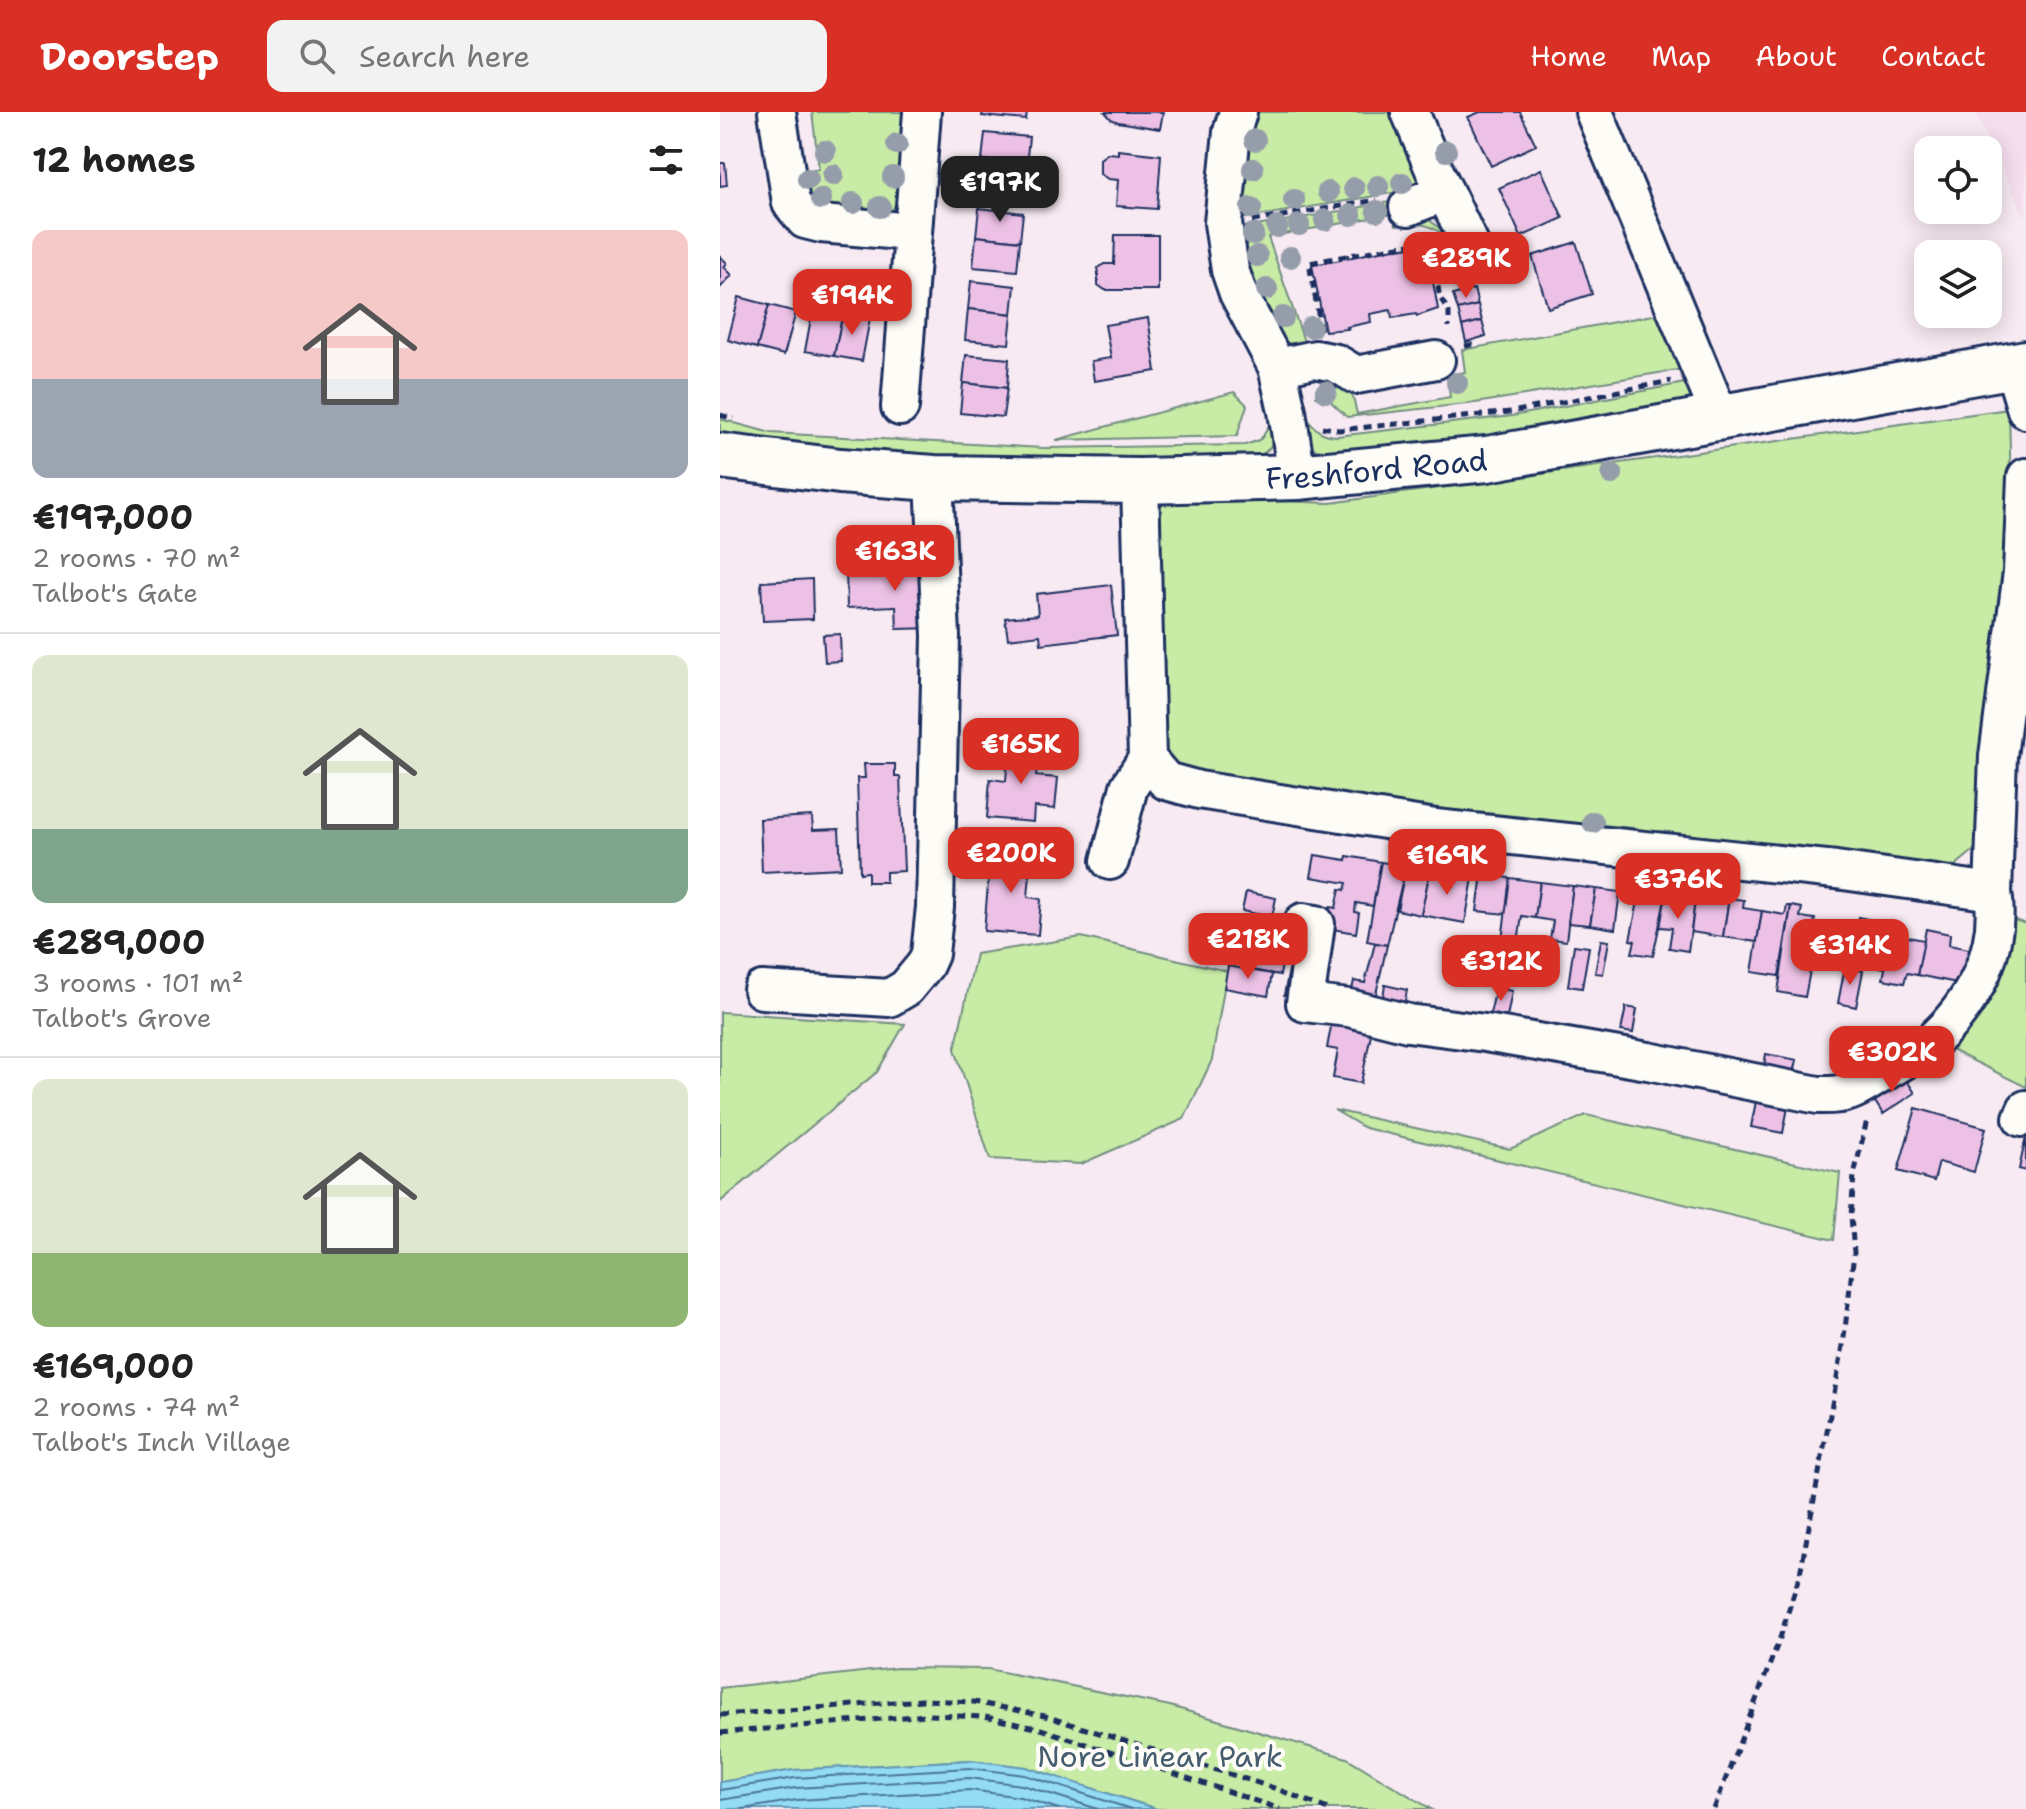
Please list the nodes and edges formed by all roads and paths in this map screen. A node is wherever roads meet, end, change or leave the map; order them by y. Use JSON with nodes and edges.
{"nodes":[{"id":1,"x":777,"y":112,"type":"edge"},
{"id":2,"x":922,"y":112,"type":"edge"},
{"id":3,"x":1238,"y":112,"type":"edge"},
{"id":4,"x":1410,"y":112,"type":"edge"},
{"id":5,"x":1594,"y":112,"type":"edge"},
{"id":6,"x":1445,"y":192,"type":"junction"},
{"id":7,"x":1397,"y":202,"type":"joint"},
{"id":8,"x":1238,"y":223,"type":"dead end"},
{"id":9,"x":912,"y":232,"type":"junction"},
{"id":10,"x":1478,"y":261,"type":"dead end"},
{"id":11,"x":1449,"y":327,"type":"dead end"},
{"id":12,"x":1323,"y":339,"type":"dead end"},
{"id":13,"x":1475,"y":344,"type":"dead end"},
{"id":14,"x":1451,"y":353,"type":"joint"},
{"id":15,"x":2020,"y":364,"type":"edge"},
{"id":16,"x":1277,"y":367,"type":"junction"},
{"id":17,"x":1680,"y":379,"type":"dead end"},
{"id":18,"x":900,"y":407,"type":"dead end"},
{"id":19,"x":2026,"y":410,"type":"edge"},
{"id":20,"x":720,"y":415,"type":"edge"},
{"id":21,"x":1720,"y":417,"type":"junction"},
{"id":22,"x":1318,"y":426,"type":"dead end"},
{"id":23,"x":733,"y":439,"type":"edge"},
{"id":24,"x":1297,"y":477,"type":"junction"},
{"id":25,"x":2026,"y":477,"type":"edge"},
{"id":26,"x":934,"y":478,"type":"junction"},
{"id":27,"x":1140,"y":481,"type":"junction"},
{"id":28,"x":1147,"y":759,"type":"junction"},
{"id":29,"x":1110,"y":861,"type":"dead end"},
{"id":30,"x":1993,"y":892,"type":"junction"},
{"id":31,"x":2026,"y":907,"type":"edge"},
{"id":32,"x":1303,"y":922,"type":"dead end"},
{"id":33,"x":762,"y":990,"type":"dead end"},
{"id":34,"x":1859,"y":1088,"type":"junction"},
{"id":35,"x":720,"y":1715,"type":"edge"},
{"id":36,"x":720,"y":1733,"type":"edge"},
{"id":37,"x":1280,"y":1809,"type":"edge"},
{"id":38,"x":1328,"y":1809,"type":"edge"},
{"id":39,"x":1714,"y":1809,"type":"edge"}],
"edges":[{"from":1,"to":9,"type":"street"},
{"from":2,"to":9,"type":"street"},
{"from":3,"to":16,"type":"street"},
{"from":4,"to":6,"type":"street"},
{"from":5,"to":21,"type":"street"},
{"from":6,"to":7,"type":"street"},
{"from":6,"to":10,"type":"street"},
{"from":7,"to":8,"type":"path"},
{"from":9,"to":18,"type":"street"},
{"from":11,"to":12,"type":"path"},
{"from":13,"to":14,"type":"path"},
{"from":14,"to":16,"type":"street"},
{"from":15,"to":19,"type":"street"},
{"from":15,"to":21,"type":"main road","name":"Freshford Road"},
{"from":16,"to":24,"type":"street"},
{"from":17,"to":22,"type":"path"},
{"from":20,"to":23,"type":"path"},
{"from":21,"to":24,"type":"main road","name":"Freshford Road"},
{"from":23,"to":26,"type":"main road","name":"Freshford Road"},
{"from":24,"to":27,"type":"main road","name":"Freshford Road"},
{"from":25,"to":30,"type":"street"},
{"from":26,"to":27,"type":"main road","name":"Freshford Road"},
{"from":26,"to":33,"type":"street"},
{"from":27,"to":28,"type":"street"},
{"from":28,"to":29,"type":"street"},
{"from":28,"to":30,"type":"street"},
{"from":30,"to":31,"type":"street"},
{"from":30,"to":34,"type":"street"},
{"from":32,"to":34,"type":"street"},
{"from":34,"to":39,"type":"path"},
{"from":35,"to":38,"type":"path"},
{"from":36,"to":37,"type":"path"}]}
